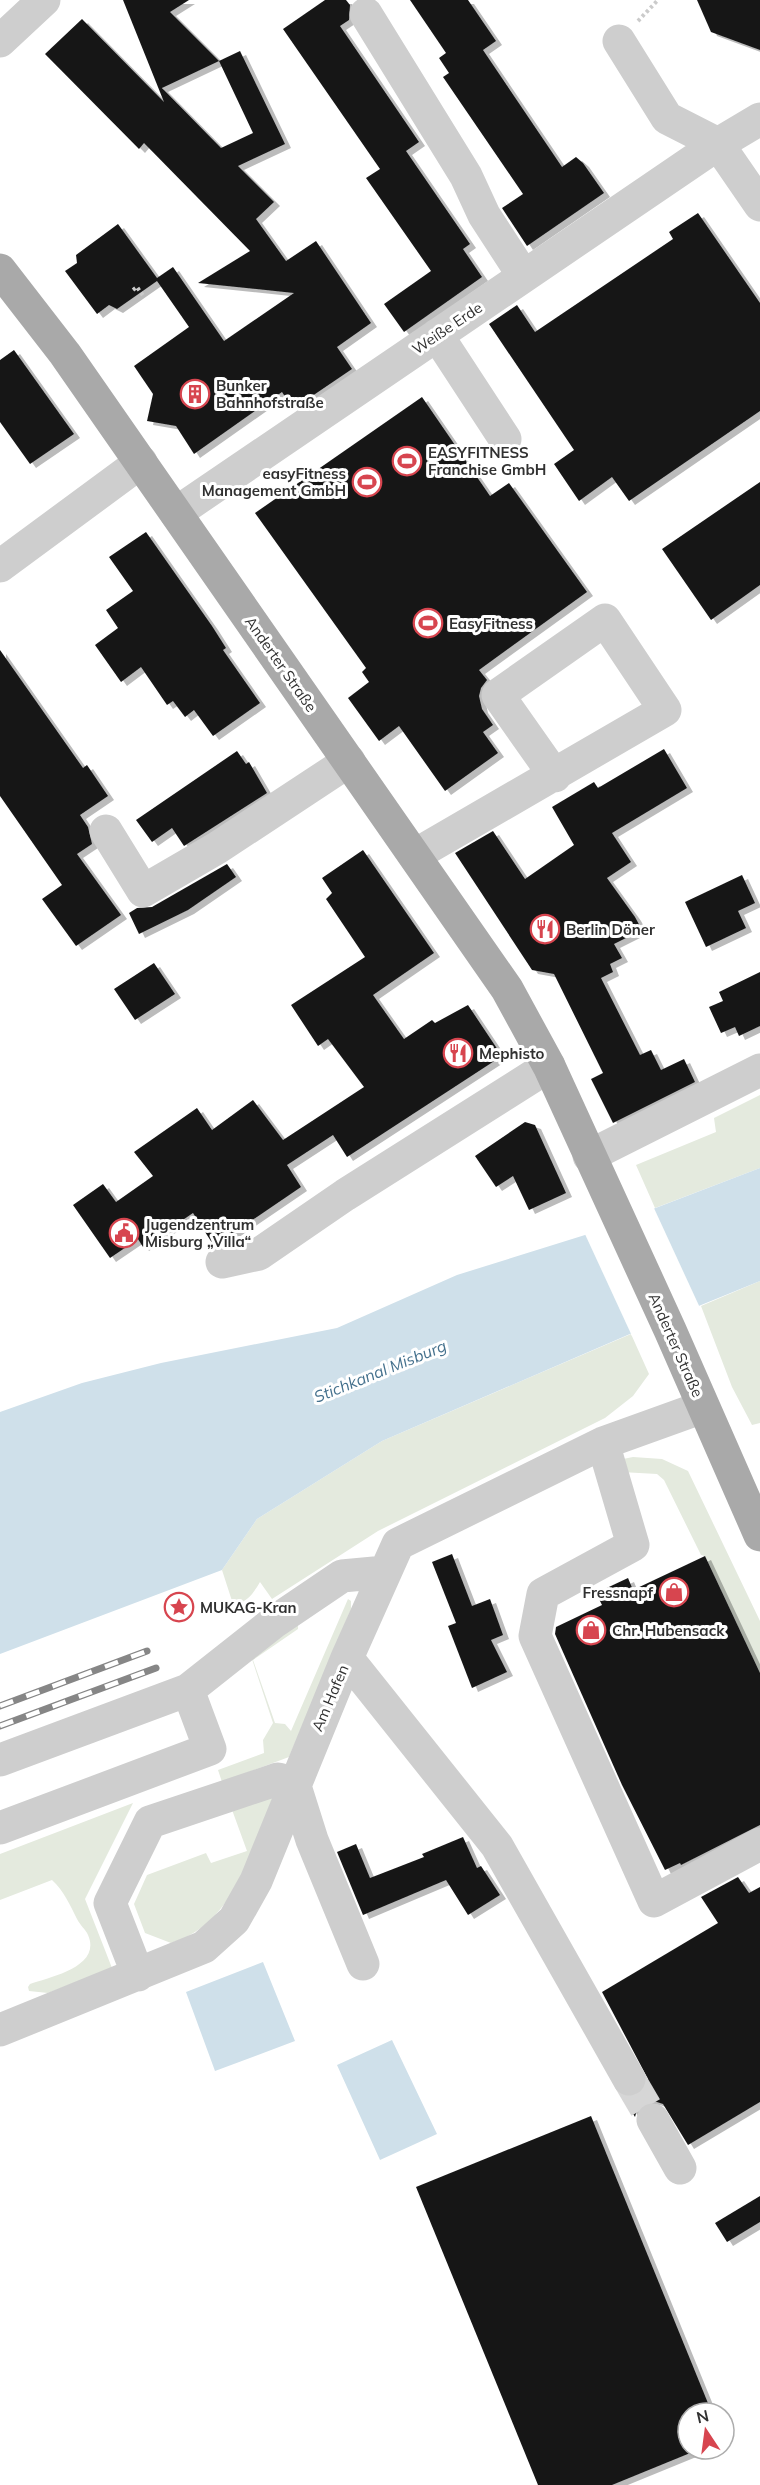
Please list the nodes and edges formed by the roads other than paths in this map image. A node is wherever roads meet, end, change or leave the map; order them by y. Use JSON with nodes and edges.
{"nodes":[{"id":1,"x":44,"y":0,"type":"edge"},
{"id":2,"x":366,"y":14,"type":"dead end"},
{"id":3,"x":0,"y":41,"type":"edge"},
{"id":4,"x":619,"y":41,"type":"dead end"},
{"id":5,"x":760,"y":119,"type":"edge"},
{"id":6,"x":718,"y":144,"type":"junction"},
{"id":7,"x":760,"y":205,"type":"edge"},
{"id":8,"x":0,"y":270,"type":"edge"},
{"id":9,"x":524,"y":276,"type":"junction"},
{"id":10,"x":437,"y":335,"type":"junction"},
{"id":11,"x":505,"y":439,"type":"dead end"},
{"id":12,"x":141,"y":462,"type":"junction"},
{"id":13,"x":176,"y":513,"type":"junction"},
{"id":14,"x":0,"y":566,"type":"edge"},
{"id":15,"x":349,"y":761,"type":"junction"},
{"id":16,"x":555,"y":776,"type":"junction"},
{"id":17,"x":106,"y":831,"type":"dead end"},
{"id":18,"x":415,"y":855,"type":"junction"},
{"id":19,"x":549,"y":1066,"type":"junction"},
{"id":20,"x":760,"y":1070,"type":"edge"},
{"id":21,"x":590,"y":1156,"type":"junction"},
{"id":22,"x":222,"y":1262,"type":"dead end"},
{"id":23,"x":703,"y":1407,"type":"junction"},
{"id":24,"x":603,"y":1443,"type":"junction"},
{"id":25,"x":760,"y":1535,"type":"edge"},
{"id":26,"x":385,"y":1572,"type":"junction"},
{"id":27,"x":347,"y":1658,"type":"junction"},
{"id":28,"x":188,"y":1690,"type":"junction"},
{"id":29,"x":0,"y":1760,"type":"edge"},
{"id":30,"x":294,"y":1784,"type":"junction"},
{"id":31,"x":0,"y":1828,"type":"edge"},
{"id":32,"x":760,"y":1844,"type":"edge"},
{"id":33,"x":363,"y":1964,"type":"dead end"},
{"id":34,"x":138,"y":1976,"type":"junction"},
{"id":35,"x":0,"y":2030,"type":"edge"},
{"id":36,"x":629,"y":2079,"type":"tunnel mouth"},
{"id":37,"x":653,"y":2120,"type":"tunnel mouth"},
{"id":38,"x":680,"y":2168,"type":"dead end"}],
"edges":[{"from":1,"to":3,"type":"street"},
{"from":2,"to":9,"type":"street"},
{"from":4,"to":6,"type":"street"},
{"from":5,"to":6,"type":"street","name":"Weiße Erde"},
{"from":6,"to":7,"type":"street"},
{"from":6,"to":9,"type":"street","name":"Weiße Erde"},
{"from":8,"to":12,"type":"main road","name":"Anderter Straße"},
{"from":9,"to":10,"type":"street","name":"Weiße Erde"},
{"from":10,"to":11,"type":"street"},
{"from":10,"to":13,"type":"street","name":"Weiße Erde"},
{"from":12,"to":13,"type":"main road","name":"Anderter Straße"},
{"from":12,"to":14,"type":"street"},
{"from":13,"to":15,"type":"main road","name":"Anderter Straße"},
{"from":15,"to":17,"type":"street"},
{"from":15,"to":18,"type":"main road","name":"Anderter Straße"},
{"from":16,"to":16,"type":"street"},
{"from":16,"to":18,"type":"street"},
{"from":18,"to":19,"type":"main road","name":"Anderter Straße"},
{"from":19,"to":21,"type":"main road","name":"Anderter Straße"},
{"from":19,"to":22,"type":"street"},
{"from":20,"to":21,"type":"street"},
{"from":21,"to":23,"type":"main road","name":"Anderter Straße"},
{"from":23,"to":24,"type":"street","name":"Am Hafen"},
{"from":23,"to":25,"type":"main road","name":"Anderter Straße"},
{"from":24,"to":26,"type":"street","name":"Am Hafen"},
{"from":24,"to":32,"type":"street"},
{"from":26,"to":27,"type":"street","name":"Am Hafen"},
{"from":26,"to":28,"type":"street"},
{"from":27,"to":30,"type":"street","name":"Am Hafen"},
{"from":27,"to":36,"type":"street"},
{"from":28,"to":29,"type":"street"},
{"from":28,"to":31,"type":"street"},
{"from":30,"to":33,"type":"street"},
{"from":30,"to":34,"type":"street","name":"Am Hafen"},
{"from":30,"to":34,"type":"street"},
{"from":34,"to":35,"type":"street","name":"Am Hafen"},
{"from":37,"to":38,"type":"street"}]}
